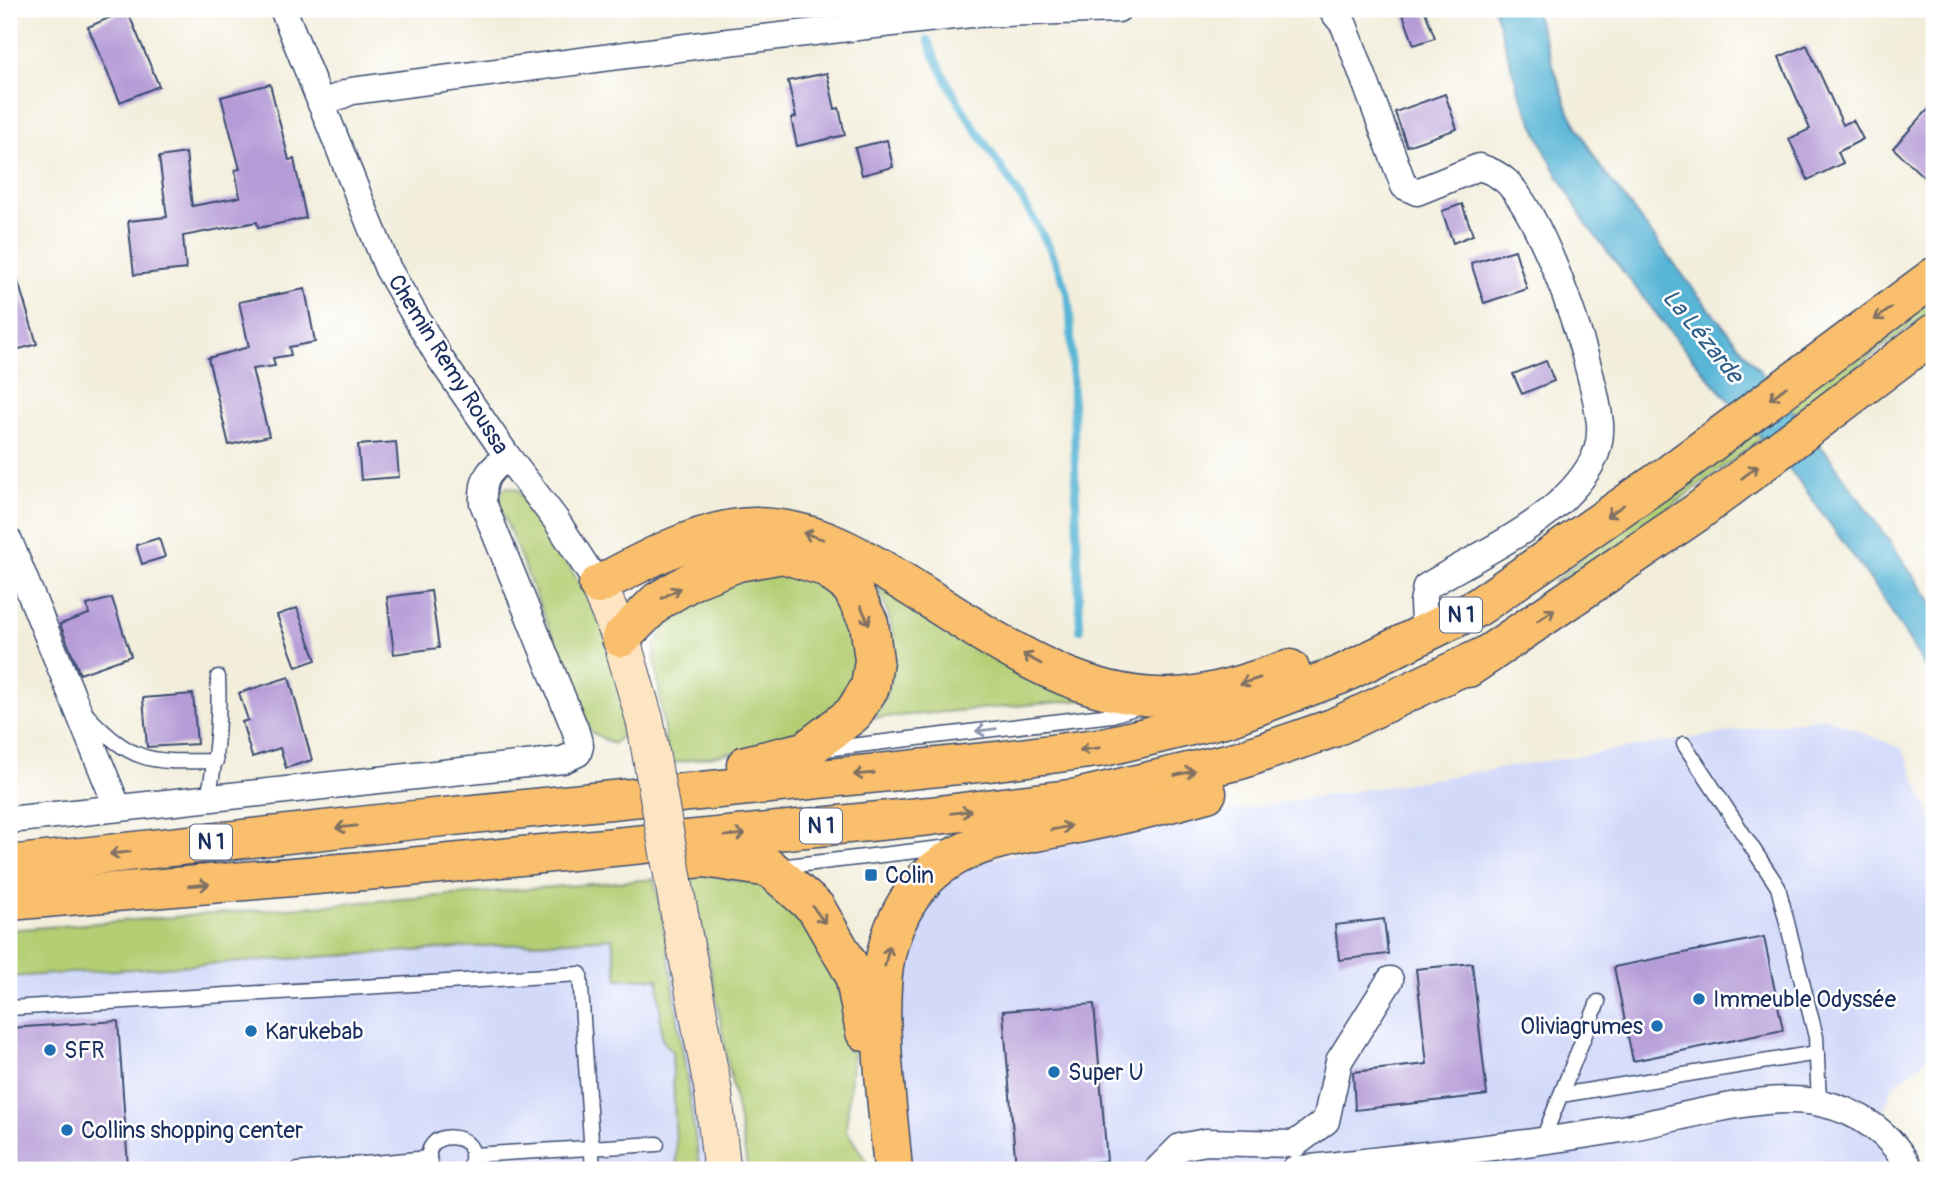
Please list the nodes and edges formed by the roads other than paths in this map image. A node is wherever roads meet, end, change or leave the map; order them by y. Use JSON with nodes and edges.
{"nodes":[{"id":1,"x":283,"y":9,"type":"edge"},
{"id":2,"x":1118,"y":9,"type":"edge"},
{"id":3,"x":1331,"y":9,"type":"edge"},
{"id":4,"x":321,"y":104,"type":"junction"},
{"id":5,"x":1934,"y":276,"type":"edge"},
{"id":6,"x":1934,"y":333,"type":"edge"},
{"id":7,"x":507,"y":456,"type":"junction"},
{"id":8,"x":9,"y":541,"type":"edge"},
{"id":9,"x":598,"y":585,"type":"junction"},
{"id":10,"x":1478,"y":607,"type":"junction"},
{"id":11,"x":1424,"y":625,"type":"junction"},
{"id":12,"x":621,"y":638,"type":"junction"},
{"id":13,"x":1489,"y":654,"type":"junction"},
{"id":14,"x":218,"y":677,"type":"dead end"},
{"id":15,"x":1173,"y":697,"type":"junction"},
{"id":16,"x":72,"y":700,"type":"junction"},
{"id":17,"x":1684,"y":744,"type":"dead end"},
{"id":18,"x":806,"y":751,"type":"junction"},
{"id":19,"x":216,"y":761,"type":"junction"},
{"id":20,"x":208,"y":797,"type":"junction"},
{"id":21,"x":117,"y":806,"type":"junction"},
{"id":22,"x":9,"y":820,"type":"edge"},
{"id":23,"x":414,"y":820,"type":"junction"},
{"id":24,"x":995,"y":842,"type":"junction"},
{"id":25,"x":9,"y":865,"type":"edge"},
{"id":26,"x":398,"y":868,"type":"junction"},
{"id":27,"x":770,"y":868,"type":"junction"},
{"id":28,"x":9,"y":901,"type":"edge"},
{"id":29,"x":1390,"y":980,"type":"dead end"},
{"id":30,"x":1598,"y":1002,"type":"dead end"},
{"id":31,"x":9,"y":1008,"type":"edge"},
{"id":32,"x":1817,"y":1053,"type":"junction"},
{"id":33,"x":1561,"y":1095,"type":"junction"},
{"id":34,"x":1819,"y":1102,"type":"junction"},
{"id":35,"x":1542,"y":1141,"type":"junction"},
{"id":36,"x":657,"y":1144,"type":"dead end"},
{"id":37,"x":591,"y":1148,"type":"junction"},
{"id":38,"x":472,"y":1155,"type":"junction"},
{"id":39,"x":431,"y":1164,"type":"edge"},
{"id":40,"x":298,"y":1170,"type":"edge"},
{"id":41,"x":468,"y":1170,"type":"edge"},
{"id":42,"x":593,"y":1170,"type":"edge"},
{"id":43,"x":722,"y":1170,"type":"edge"},
{"id":44,"x":875,"y":1170,"type":"edge"},
{"id":45,"x":893,"y":1170,"type":"edge"},
{"id":46,"x":1157,"y":1170,"type":"edge"},
{"id":47,"x":1294,"y":1170,"type":"edge"},
{"id":48,"x":1910,"y":1170,"type":"edge"}],
"edges":[{"from":1,"to":4,"type":"street","name":"Chemin Remy Roussa"},
{"from":2,"to":4,"type":"street"},
{"from":3,"to":11,"type":"street"},
{"from":4,"to":7,"type":"street","name":"Chemin Remy Roussa"},
{"from":5,"to":10,"type":"highway","number":"N 1","one_way":true},
{"from":13,"to":6,"type":"highway","number":"N 1","one_way":true},
{"from":7,"to":9,"type":"street","name":"Chemin Remy Roussa"},
{"from":7,"to":20,"type":"street"},
{"from":8,"to":16,"type":"street"},
{"from":9,"to":12,"type":"main road"},
{"from":15,"to":9,"type":"highway","one_way":true},
{"from":10,"to":11,"type":"highway"},
{"from":10,"to":23,"type":"highway","number":"N 1","one_way":true},
{"from":11,"to":15,"type":"highway","one_way":true},
{"from":12,"to":18,"type":"highway","one_way":true},
{"from":12,"to":43,"type":"main road","bridge":true},
{"from":24,"to":13,"type":"highway","one_way":true},
{"from":26,"to":13,"type":"highway","number":"N 1","one_way":true},
{"from":14,"to":19,"type":"lane"},
{"from":15,"to":18,"type":"lane","one_way":true},
{"from":16,"to":19,"type":"lane"},
{"from":16,"to":21,"type":"street"},
{"from":17,"to":32,"type":"lane"},
{"from":18,"to":23,"type":"highway"},
{"from":19,"to":20,"type":"lane"},
{"from":20,"to":21,"type":"street"},
{"from":21,"to":22,"type":"street"},
{"from":23,"to":25,"type":"highway","number":"N 1","one_way":true},
{"from":24,"to":27,"type":"lane"},
{"from":45,"to":24,"type":"highway","one_way":true},
{"from":26,"to":27,"type":"highway"},
{"from":28,"to":26,"type":"highway","number":"N 1","one_way":true},
{"from":27,"to":44,"type":"highway","one_way":true},
{"from":29,"to":46,"type":"street"},
{"from":30,"to":33,"type":"lane"},
{"from":31,"to":37,"type":"lane"},
{"from":32,"to":33,"type":"lane"},
{"from":32,"to":34,"type":"lane"},
{"from":33,"to":35,"type":"lane"},
{"from":34,"to":35,"type":"street"},
{"from":34,"to":48,"type":"street"},
{"from":35,"to":47,"type":"street"},
{"from":36,"to":37,"type":"lane"},
{"from":37,"to":38,"type":"lane"},
{"from":37,"to":42,"type":"lane"},
{"from":38,"to":39,"type":"lane"},
{"from":38,"to":41,"type":"lane"},
{"from":39,"to":40,"type":"lane"}]}
